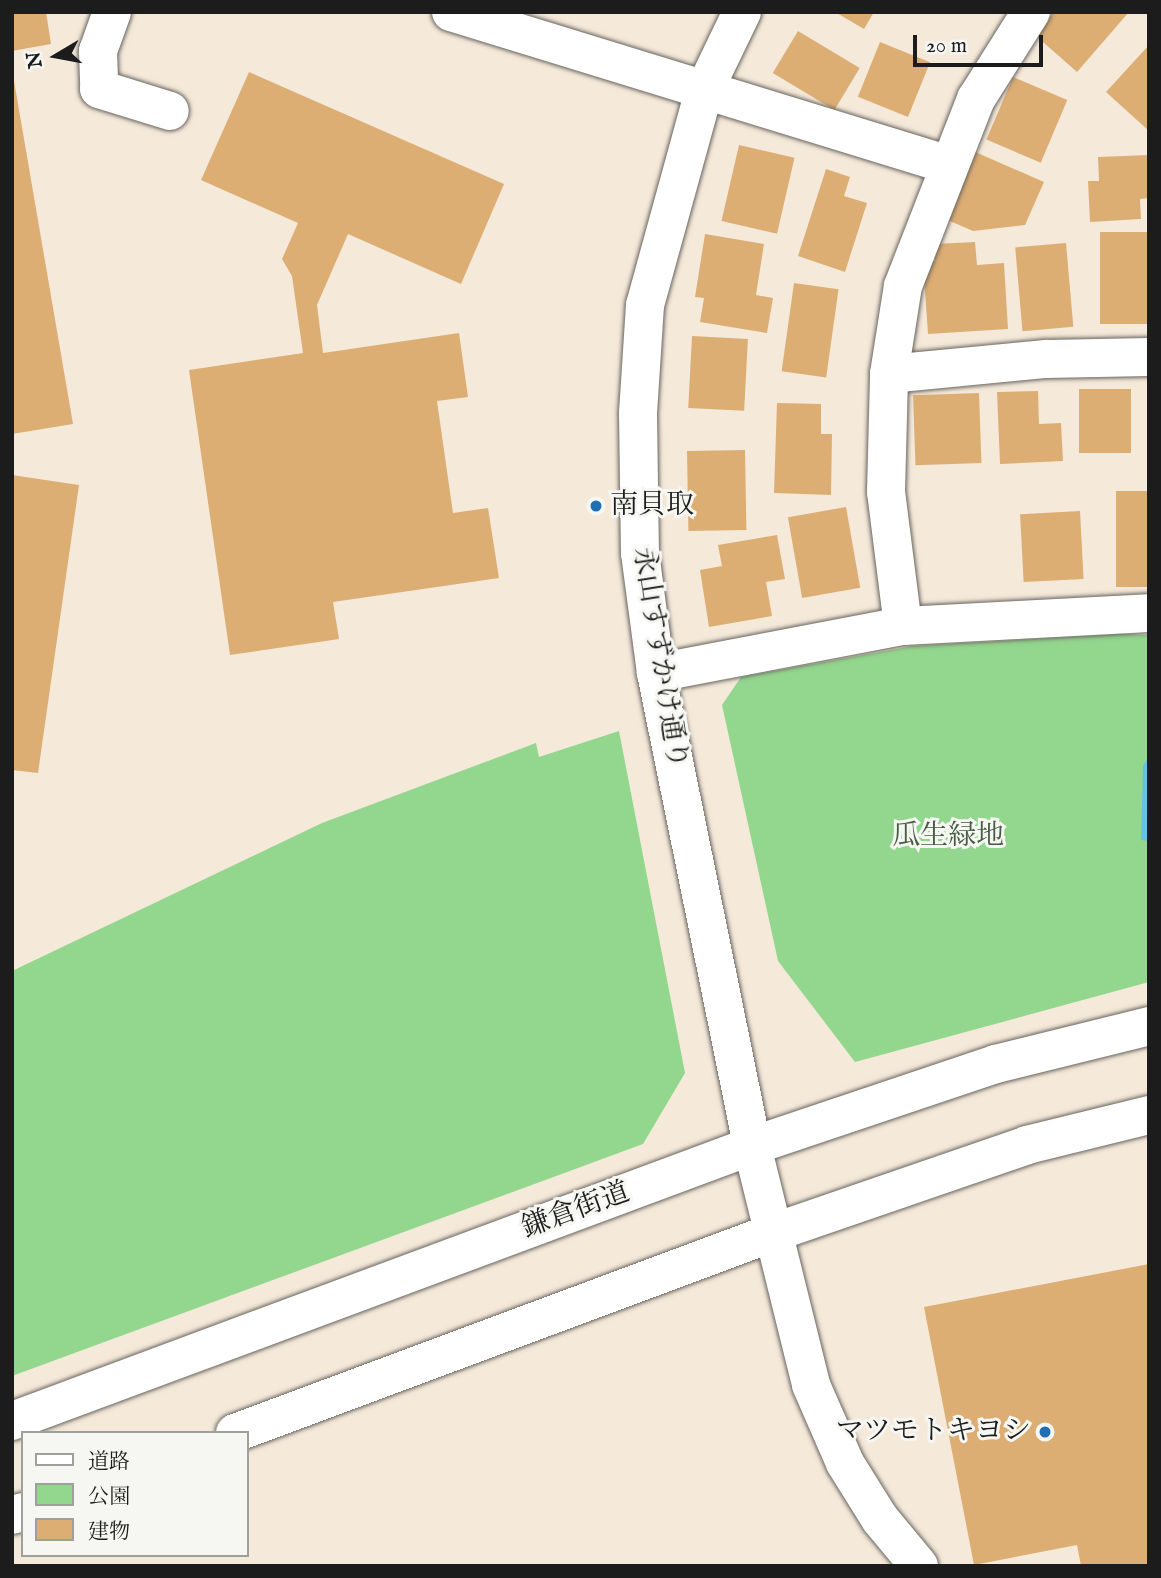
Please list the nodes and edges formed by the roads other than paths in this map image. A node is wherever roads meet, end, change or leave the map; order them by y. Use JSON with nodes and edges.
{"nodes":[{"id":1,"x":112,"y":12,"type":"edge"},
{"id":2,"x":450,"y":12,"type":"edge"},
{"id":3,"x":742,"y":12,"type":"edge"},
{"id":4,"x":1031,"y":12,"type":"edge"},
{"id":5,"x":704,"y":91,"type":"junction"},
{"id":6,"x":170,"y":111,"type":"dead end"},
{"id":7,"x":946,"y":164,"type":"junction"},
{"id":8,"x":1149,"y":357,"type":"edge"},
{"id":9,"x":890,"y":374,"type":"junction"},
{"id":10,"x":1149,"y":613,"type":"edge"},
{"id":11,"x":903,"y":626,"type":"junction"},
{"id":12,"x":656,"y":673,"type":"junction"},
{"id":13,"x":1149,"y":1026,"type":"edge"},
{"id":14,"x":1149,"y":1115,"type":"edge"},
{"id":15,"x":752,"y":1146,"type":"junction"},
{"id":16,"x":772,"y":1233,"type":"junction"},
{"id":17,"x":12,"y":1421,"type":"edge"},
{"id":18,"x":240,"y":1431,"type":"edge"},
{"id":19,"x":919,"y":1566,"type":"edge"}],
"edges":[{"from":1,"to":6,"type":"street"},
{"from":2,"to":5,"type":"street"},
{"from":3,"to":5,"type":"street","name":"永山すずかけ通り"},
{"from":4,"to":7,"type":"street"},
{"from":5,"to":7,"type":"street"},
{"from":5,"to":12,"type":"street","name":"永山すずかけ通り"},
{"from":7,"to":9,"type":"street"},
{"from":8,"to":9,"type":"street"},
{"from":9,"to":11,"type":"street"},
{"from":10,"to":11,"type":"street"},
{"from":11,"to":12,"type":"street"},
{"from":12,"to":15,"type":"street","name":"永山すずかけ通り"},
{"from":13,"to":15,"type":"street","name":"鎌倉街道"},
{"from":14,"to":16,"type":"street"},
{"from":15,"to":16,"type":"street","name":"永山すずかけ通り"},
{"from":15,"to":17,"type":"street","name":"鎌倉街道"},
{"from":16,"to":18,"type":"street"},
{"from":16,"to":19,"type":"street","name":"永山すずかけ通り"}]}
